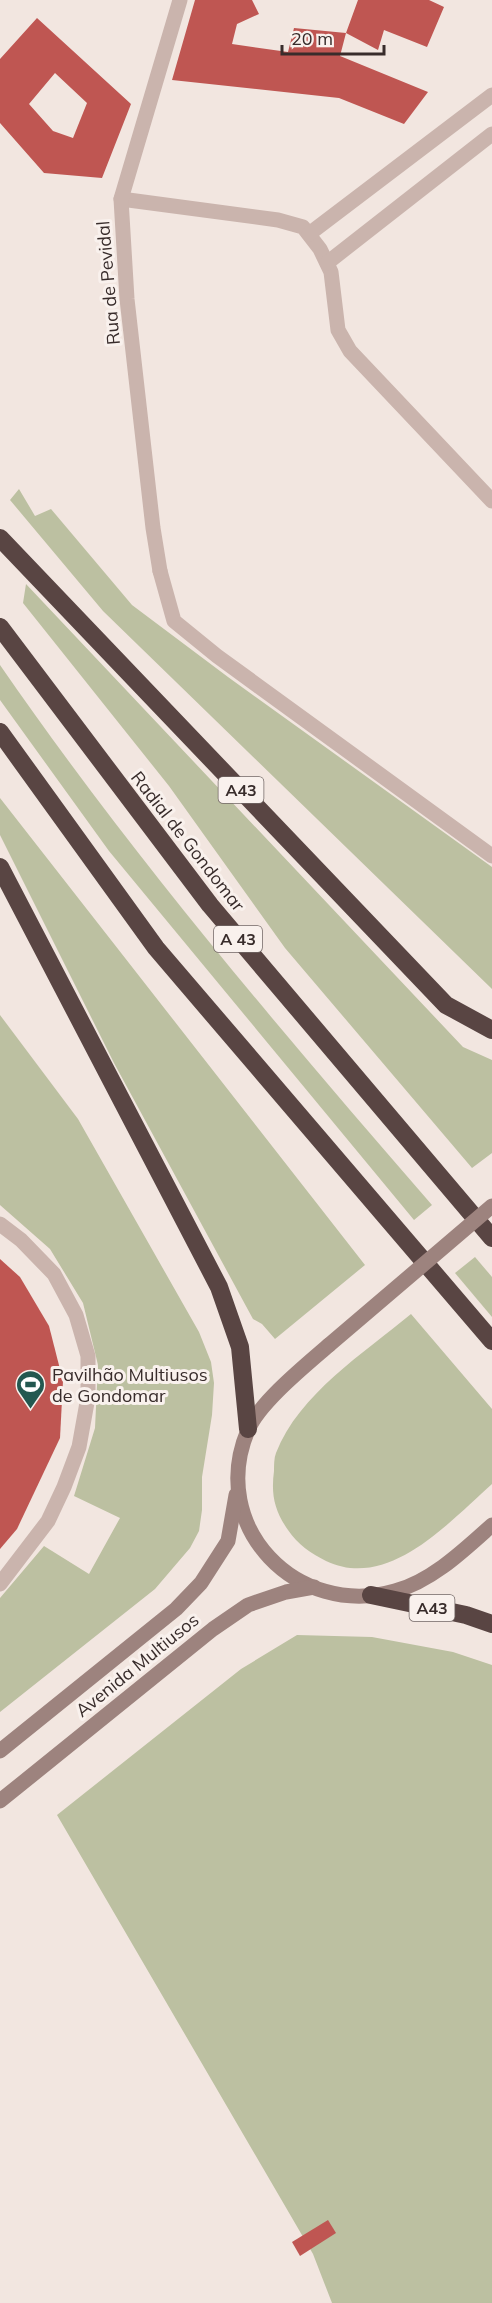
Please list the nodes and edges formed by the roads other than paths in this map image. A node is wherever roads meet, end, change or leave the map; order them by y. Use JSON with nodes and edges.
{"nodes":[{"id":1,"x":180,"y":0,"type":"edge"},
{"id":2,"x":492,"y":95,"type":"edge"},
{"id":3,"x":492,"y":134,"type":"edge"},
{"id":4,"x":121,"y":199,"type":"junction"},
{"id":5,"x":309,"y":234,"type":"junction"},
{"id":6,"x":327,"y":263,"type":"junction"},
{"id":7,"x":492,"y":501,"type":"edge"},
{"id":8,"x":0,"y":538,"type":"edge"},
{"id":9,"x":0,"y":627,"type":"edge"},
{"id":10,"x":0,"y":732,"type":"edge"},
{"id":11,"x":492,"y":856,"type":"edge"},
{"id":12,"x":0,"y":867,"type":"edge"},
{"id":13,"x":492,"y":1030,"type":"edge"},
{"id":14,"x":492,"y":1206,"type":"edge"},
{"id":15,"x":0,"y":1224,"type":"edge"},
{"id":16,"x":492,"y":1238,"type":"edge"},
{"id":17,"x":492,"y":1341,"type":"edge"},
{"id":18,"x":248,"y":1429,"type":"junction"},
{"id":19,"x":237,"y":1492,"type":"junction"},
{"id":20,"x":492,"y":1525,"type":"edge"},
{"id":21,"x":0,"y":1584,"type":"edge"},
{"id":22,"x":314,"y":1587,"type":"junction"},
{"id":23,"x":371,"y":1595,"type":"junction"},
{"id":24,"x":492,"y":1624,"type":"edge"},
{"id":25,"x":0,"y":1751,"type":"edge"},
{"id":26,"x":0,"y":1801,"type":"edge"}],
"edges":[{"from":1,"to":4,"type":"street","name":"Rua de Pevidal"},
{"from":2,"to":5,"type":"street"},
{"from":3,"to":6,"type":"street"},
{"from":4,"to":5,"type":"street"},
{"from":4,"to":11,"type":"street","name":"Rua de Pevidal"},
{"from":5,"to":6,"type":"street"},
{"from":6,"to":7,"type":"street"},
{"from":8,"to":13,"type":"highway","number":"A43"},
{"from":9,"to":16,"type":"highway","name":"Radial de Gondomar","number":"A 43"},
{"from":10,"to":17,"type":"highway"},
{"from":12,"to":18,"type":"highway"},
{"from":14,"to":18,"type":"main road","bridge":true},
{"from":15,"to":21,"type":"street"},
{"from":18,"to":19,"type":"main road","name":"Avenida Multiusos"},
{"from":19,"to":22,"type":"main road"},
{"from":19,"to":25,"type":"main road","name":"Avenida Multiusos"},
{"from":20,"to":23,"type":"main road"},
{"from":22,"to":23,"type":"main road"},
{"from":22,"to":26,"type":"main road","name":"Avenida Multiusos"},
{"from":23,"to":24,"type":"highway","number":"A43"}]}
